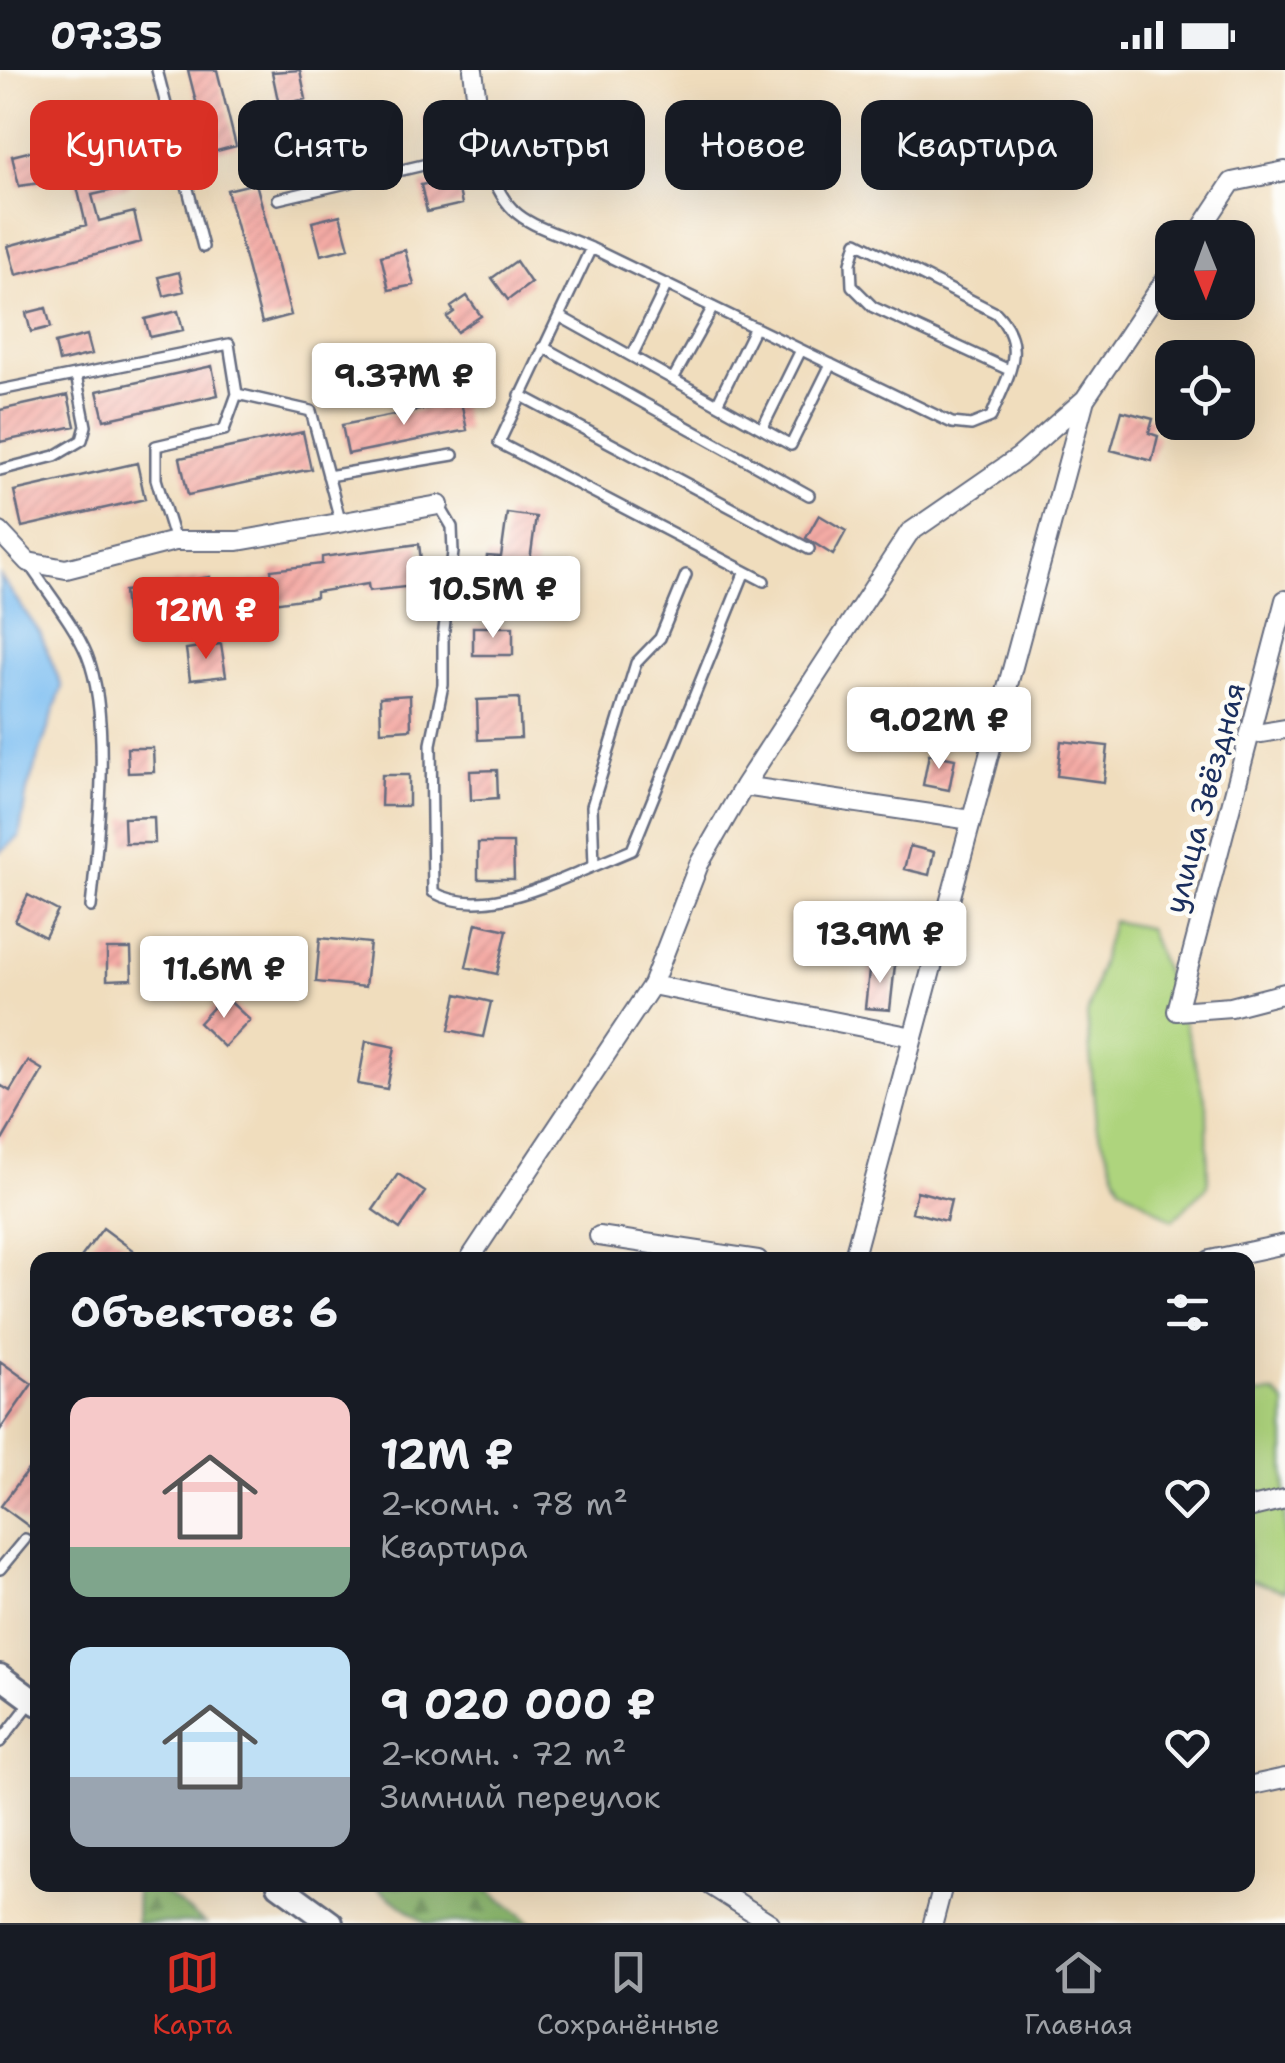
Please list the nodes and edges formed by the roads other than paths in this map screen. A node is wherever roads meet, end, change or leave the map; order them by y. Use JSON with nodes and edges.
{"nodes":[{"id":1,"x":157,"y":70,"type":"edge"},
{"id":2,"x":473,"y":70,"type":"edge"},
{"id":3,"x":477,"y":100,"type":"edge"},
{"id":4,"x":423,"y":165,"type":"edge"},
{"id":5,"x":1285,"y":170,"type":"edge"},
{"id":6,"x":495,"y":190,"type":"edge"},
{"id":7,"x":278,"y":199,"type":"dead end"},
{"id":8,"x":1206,"y":220,"type":"edge"},
{"id":9,"x":202,"y":247,"type":"dead end"},
{"id":10,"x":592,"y":248,"type":"junction"},
{"id":11,"x":666,"y":284,"type":"junction"},
{"id":12,"x":1155,"y":295,"type":"edge"},
{"id":13,"x":713,"y":306,"type":"junction"},
{"id":14,"x":558,"y":316,"type":"junction"},
{"id":15,"x":755,"y":328,"type":"junction"},
{"id":16,"x":544,"y":347,"type":"junction"},
{"id":17,"x":801,"y":350,"type":"junction"},
{"id":18,"x":632,"y":356,"type":"junction"},
{"id":19,"x":830,"y":364,"type":"junction"},
{"id":20,"x":1009,"y":370,"type":"junction"},
{"id":21,"x":76,"y":375,"type":"junction"},
{"id":22,"x":673,"y":380,"type":"junction"},
{"id":23,"x":0,"y":390,"type":"edge"},
{"id":24,"x":236,"y":394,"type":"junction"},
{"id":25,"x":520,"y":395,"type":"junction"},
{"id":26,"x":1084,"y":400,"type":"junction"},
{"id":27,"x":716,"y":404,"type":"junction"},
{"id":28,"x":762,"y":428,"type":"junction"},
{"id":29,"x":453,"y":455,"type":"dead end"},
{"id":30,"x":0,"y":470,"type":"edge"},
{"id":31,"x":328,"y":476,"type":"junction"},
{"id":32,"x":809,"y":495,"type":"dead end"},
{"id":33,"x":440,"y":504,"type":"joint"},
{"id":34,"x":340,"y":520,"type":"junction"},
{"id":35,"x":0,"y":532,"type":"edge"},
{"id":36,"x":175,"y":541,"type":"junction"},
{"id":37,"x":809,"y":549,"type":"dead end"},
{"id":38,"x":28,"y":562,"type":"junction"},
{"id":39,"x":745,"y":572,"type":"junction"},
{"id":40,"x":686,"y":575,"type":"dead end"},
{"id":41,"x":764,"y":581,"type":"dead end"},
{"id":42,"x":1285,"y":600,"type":"edge"},
{"id":43,"x":1285,"y":728,"type":"edge"},
{"id":44,"x":1250,"y":735,"type":"junction"},
{"id":45,"x":744,"y":786,"type":"junction"},
{"id":46,"x":971,"y":820,"type":"junction"},
{"id":47,"x":594,"y":866,"type":"junction"},
{"id":48,"x":90,"y":908,"type":"dead end"},
{"id":49,"x":652,"y":984,"type":"junction"},
{"id":50,"x":1285,"y":993,"type":"edge"},
{"id":51,"x":913,"y":1037,"type":"junction"},
{"id":52,"x":599,"y":1236,"type":"dead end"},
{"id":53,"x":1285,"y":1244,"type":"edge"},
{"id":54,"x":474,"y":1252,"type":"edge"},
{"id":55,"x":705,"y":1252,"type":"edge"},
{"id":56,"x":855,"y":1252,"type":"edge"},
{"id":57,"x":1248,"y":1252,"type":"edge"},
{"id":58,"x":1285,"y":1500,"type":"edge"},
{"id":59,"x":1255,"y":1506,"type":"edge"},
{"id":60,"x":26,"y":1539,"type":"dead end"},
{"id":61,"x":0,"y":1569,"type":"edge"},
{"id":62,"x":0,"y":1676,"type":"edge"},
{"id":63,"x":30,"y":1698,"type":"edge"},
{"id":64,"x":30,"y":1708,"type":"edge"},
{"id":65,"x":0,"y":1741,"type":"edge"},
{"id":66,"x":1285,"y":1778,"type":"edge"},
{"id":67,"x":1255,"y":1784,"type":"edge"},
{"id":68,"x":288,"y":1892,"type":"edge"},
{"id":69,"x":721,"y":1892,"type":"edge"},
{"id":70,"x":941,"y":1892,"type":"edge"},
{"id":71,"x":331,"y":1923,"type":"edge"},
{"id":72,"x":770,"y":1923,"type":"edge"},
{"id":73,"x":932,"y":1923,"type":"edge"}],
"edges":[{"from":1,"to":9,"type":"lane"},
{"from":2,"to":3,"type":"street"},
{"from":4,"to":7,"type":"lane"},
{"from":5,"to":8,"type":"street"},
{"from":6,"to":10,"type":"lane"},
{"from":10,"to":11,"type":"lane"},
{"from":10,"to":14,"type":"lane"},
{"from":11,"to":13,"type":"lane"},
{"from":11,"to":18,"type":"lane"},
{"from":12,"to":26,"type":"street"},
{"from":13,"to":15,"type":"lane"},
{"from":13,"to":22,"type":"lane"},
{"from":14,"to":16,"type":"lane"},
{"from":14,"to":18,"type":"lane"},
{"from":15,"to":17,"type":"lane"},
{"from":15,"to":27,"type":"lane"},
{"from":16,"to":25,"type":"lane"},
{"from":16,"to":32,"type":"lane"},
{"from":17,"to":19,"type":"lane"},
{"from":17,"to":28,"type":"lane"},
{"from":18,"to":22,"type":"lane"},
{"from":19,"to":20,"type":"lane"},
{"from":19,"to":28,"type":"lane"},
{"from":20,"to":20,"type":"lane"},
{"from":21,"to":23,"type":"lane"},
{"from":21,"to":24,"type":"lane"},
{"from":21,"to":30,"type":"lane"},
{"from":22,"to":27,"type":"lane"},
{"from":24,"to":31,"type":"lane"},
{"from":24,"to":36,"type":"lane"},
{"from":25,"to":37,"type":"lane"},
{"from":25,"to":39,"type":"lane"},
{"from":26,"to":45,"type":"street"},
{"from":26,"to":46,"type":"street"},
{"from":27,"to":28,"type":"lane"},
{"from":29,"to":31,"type":"lane"},
{"from":31,"to":34,"type":"lane"},
{"from":33,"to":34,"type":"street"},
{"from":33,"to":47,"type":"lane"},
{"from":34,"to":36,"type":"street"},
{"from":35,"to":38,"type":"street"},
{"from":36,"to":38,"type":"street"},
{"from":38,"to":48,"type":"lane"},
{"from":39,"to":41,"type":"lane"},
{"from":39,"to":47,"type":"lane"},
{"from":40,"to":47,"type":"lane"},
{"from":42,"to":44,"type":"street","name":"улица Звёздная"},
{"from":43,"to":44,"type":"street"},
{"from":44,"to":50,"type":"street","name":"улица Звёздная"},
{"from":45,"to":46,"type":"street"},
{"from":45,"to":49,"type":"street"},
{"from":46,"to":51,"type":"street"},
{"from":49,"to":51,"type":"street"},
{"from":49,"to":54,"type":"street"},
{"from":51,"to":56,"type":"street"},
{"from":52,"to":55,"type":"street"},
{"from":53,"to":57,"type":"street"},
{"from":58,"to":59,"type":"street"},
{"from":60,"to":61,"type":"lane"},
{"from":62,"to":63,"type":"street"},
{"from":64,"to":65,"type":"lane"},
{"from":66,"to":67,"type":"street"},
{"from":68,"to":71,"type":"street"},
{"from":69,"to":72,"type":"street"},
{"from":70,"to":73,"type":"street"}]}
